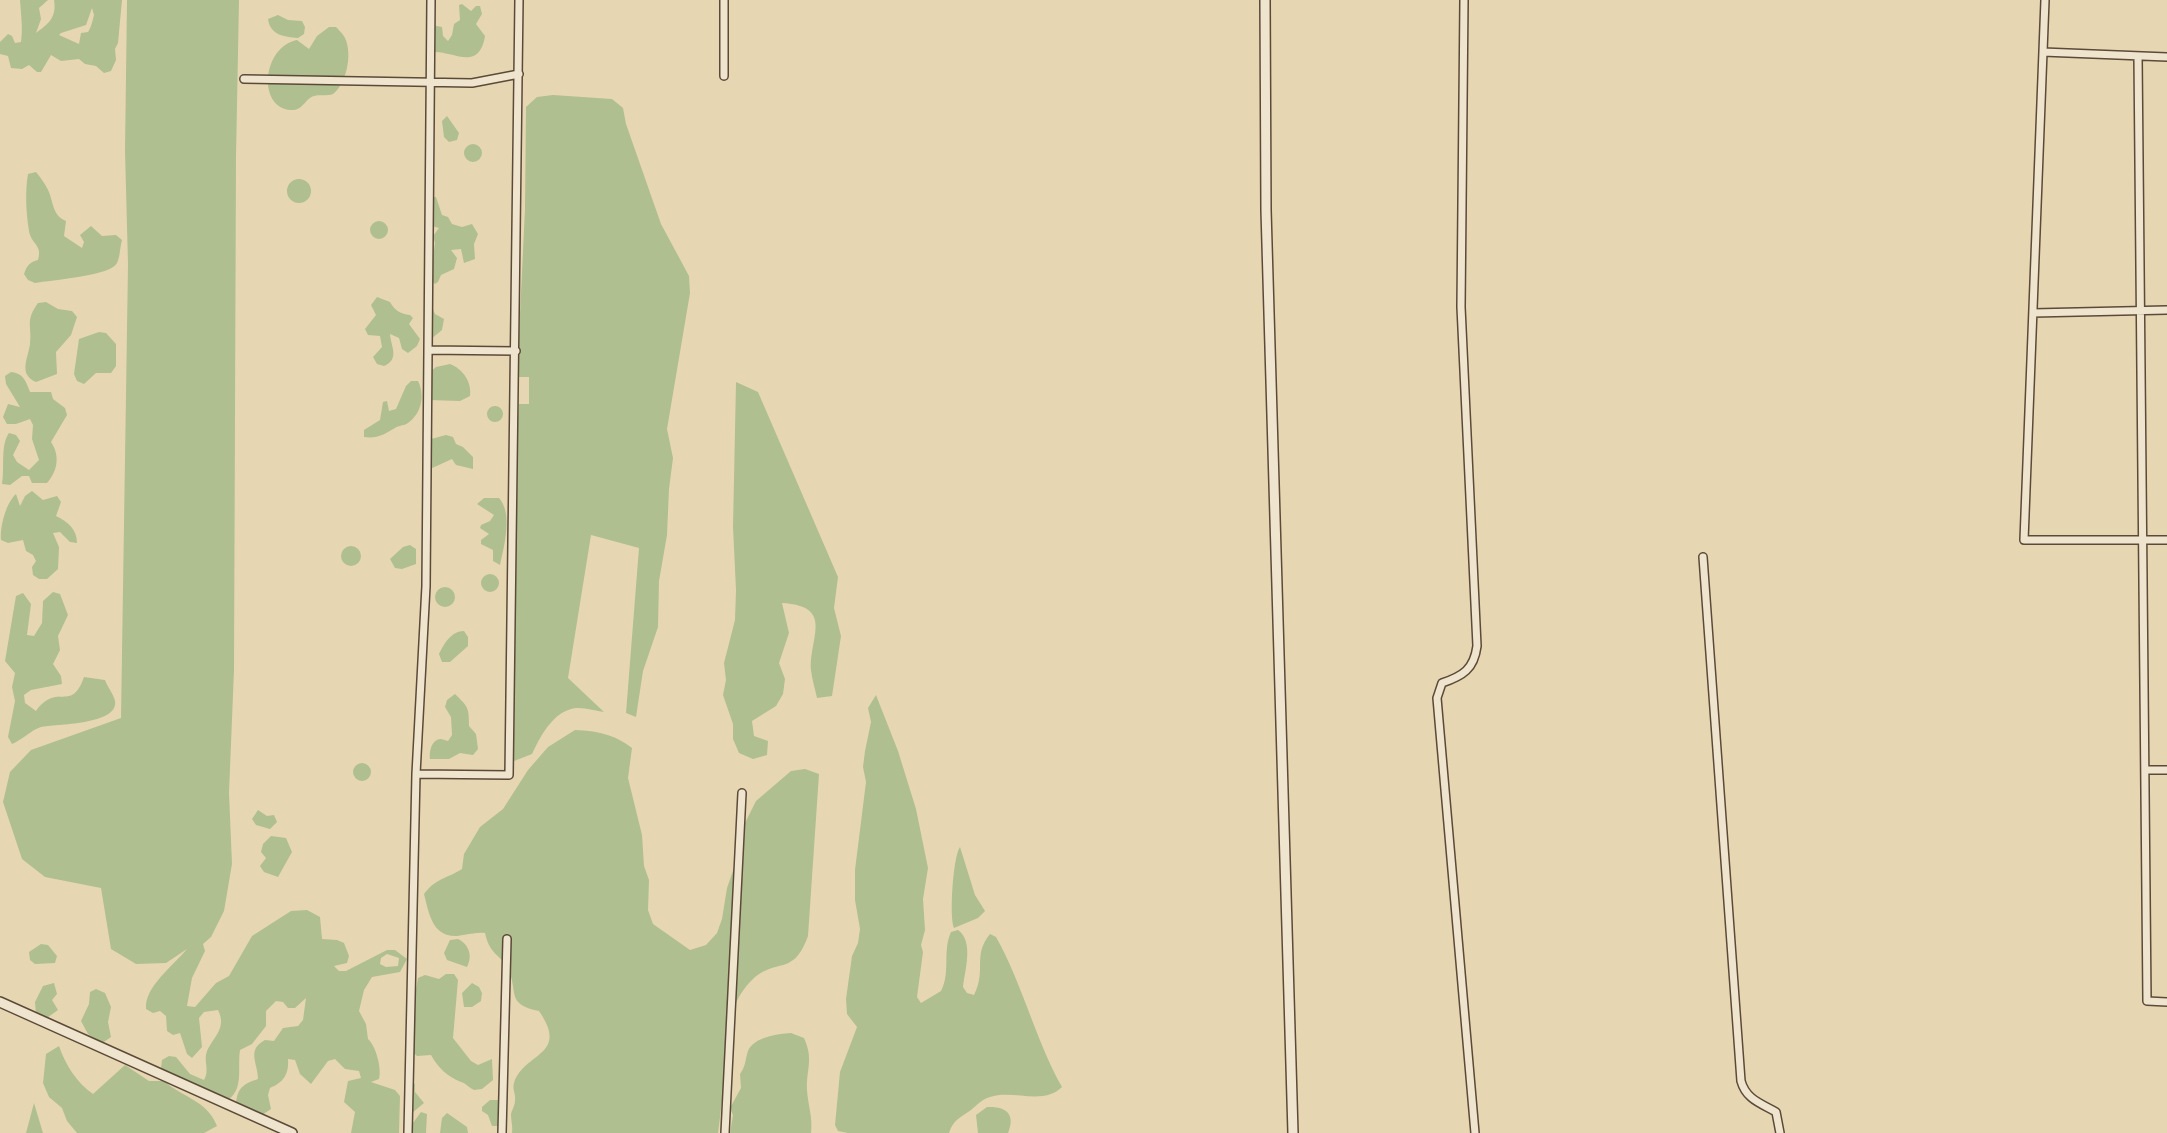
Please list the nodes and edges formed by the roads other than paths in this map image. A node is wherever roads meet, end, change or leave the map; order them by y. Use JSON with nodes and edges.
{"nodes":[{"id":1,"x":431,"y":0,"type":"edge"},
{"id":2,"x":519,"y":0,"type":"edge"},
{"id":3,"x":724,"y":0,"type":"edge"},
{"id":4,"x":1265,"y":0,"type":"edge"},
{"id":5,"x":1464,"y":0,"type":"edge"},
{"id":6,"x":2045,"y":0,"type":"edge"},
{"id":7,"x":2043,"y":52,"type":"junction"},
{"id":8,"x":2138,"y":56,"type":"junction"},
{"id":9,"x":2167,"y":57,"type":"edge"},
{"id":10,"x":519,"y":74,"type":"junction"},
{"id":11,"x":724,"y":76,"type":"dead end"},
{"id":12,"x":244,"y":80,"type":"dead end"},
{"id":13,"x":430,"y":84,"type":"junction"},
{"id":14,"x":2167,"y":310,"type":"edge"},
{"id":15,"x":2140,"y":311,"type":"junction"},
{"id":16,"x":2033,"y":313,"type":"junction"},
{"id":17,"x":428,"y":350,"type":"junction"},
{"id":18,"x":516,"y":351,"type":"junction"},
{"id":19,"x":2142,"y":540,"type":"junction"},
{"id":20,"x":2167,"y":540,"type":"edge"},
{"id":21,"x":1703,"y":557,"type":"dead end"},
{"id":22,"x":2145,"y":770,"type":"junction"},
{"id":23,"x":2167,"y":770,"type":"edge"},
{"id":24,"x":416,"y":774,"type":"junction"},
{"id":25,"x":742,"y":793,"type":"dead end"},
{"id":26,"x":507,"y":939,"type":"dead end"},
{"id":27,"x":0,"y":1002,"type":"edge"},
{"id":28,"x":2167,"y":1002,"type":"edge"},
{"id":29,"x":292,"y":1133,"type":"edge"},
{"id":30,"x":408,"y":1133,"type":"edge"},
{"id":31,"x":502,"y":1133,"type":"edge"},
{"id":32,"x":725,"y":1133,"type":"edge"},
{"id":33,"x":1293,"y":1133,"type":"edge"},
{"id":34,"x":1475,"y":1133,"type":"edge"},
{"id":35,"x":1780,"y":1133,"type":"edge"}],
"edges":[{"from":1,"to":13,"type":"street"},
{"from":2,"to":10,"type":"street"},
{"from":3,"to":11,"type":"street"},
{"from":4,"to":33,"type":"street"},
{"from":5,"to":34,"type":"street"},
{"from":6,"to":7,"type":"street"},
{"from":7,"to":8,"type":"street"},
{"from":7,"to":16,"type":"street"},
{"from":8,"to":9,"type":"street"},
{"from":8,"to":15,"type":"street"},
{"from":10,"to":13,"type":"street"},
{"from":10,"to":18,"type":"street"},
{"from":12,"to":13,"type":"street"},
{"from":13,"to":17,"type":"street"},
{"from":14,"to":15,"type":"street"},
{"from":15,"to":16,"type":"street"},
{"from":15,"to":19,"type":"street"},
{"from":16,"to":19,"type":"street"},
{"from":17,"to":18,"type":"street"},
{"from":17,"to":24,"type":"street"},
{"from":18,"to":24,"type":"street"},
{"from":19,"to":20,"type":"street"},
{"from":19,"to":22,"type":"street"},
{"from":21,"to":35,"type":"street"},
{"from":22,"to":23,"type":"street"},
{"from":22,"to":28,"type":"street"},
{"from":24,"to":30,"type":"street"},
{"from":25,"to":32,"type":"street"},
{"from":26,"to":31,"type":"street"},
{"from":27,"to":29,"type":"street"}]}
